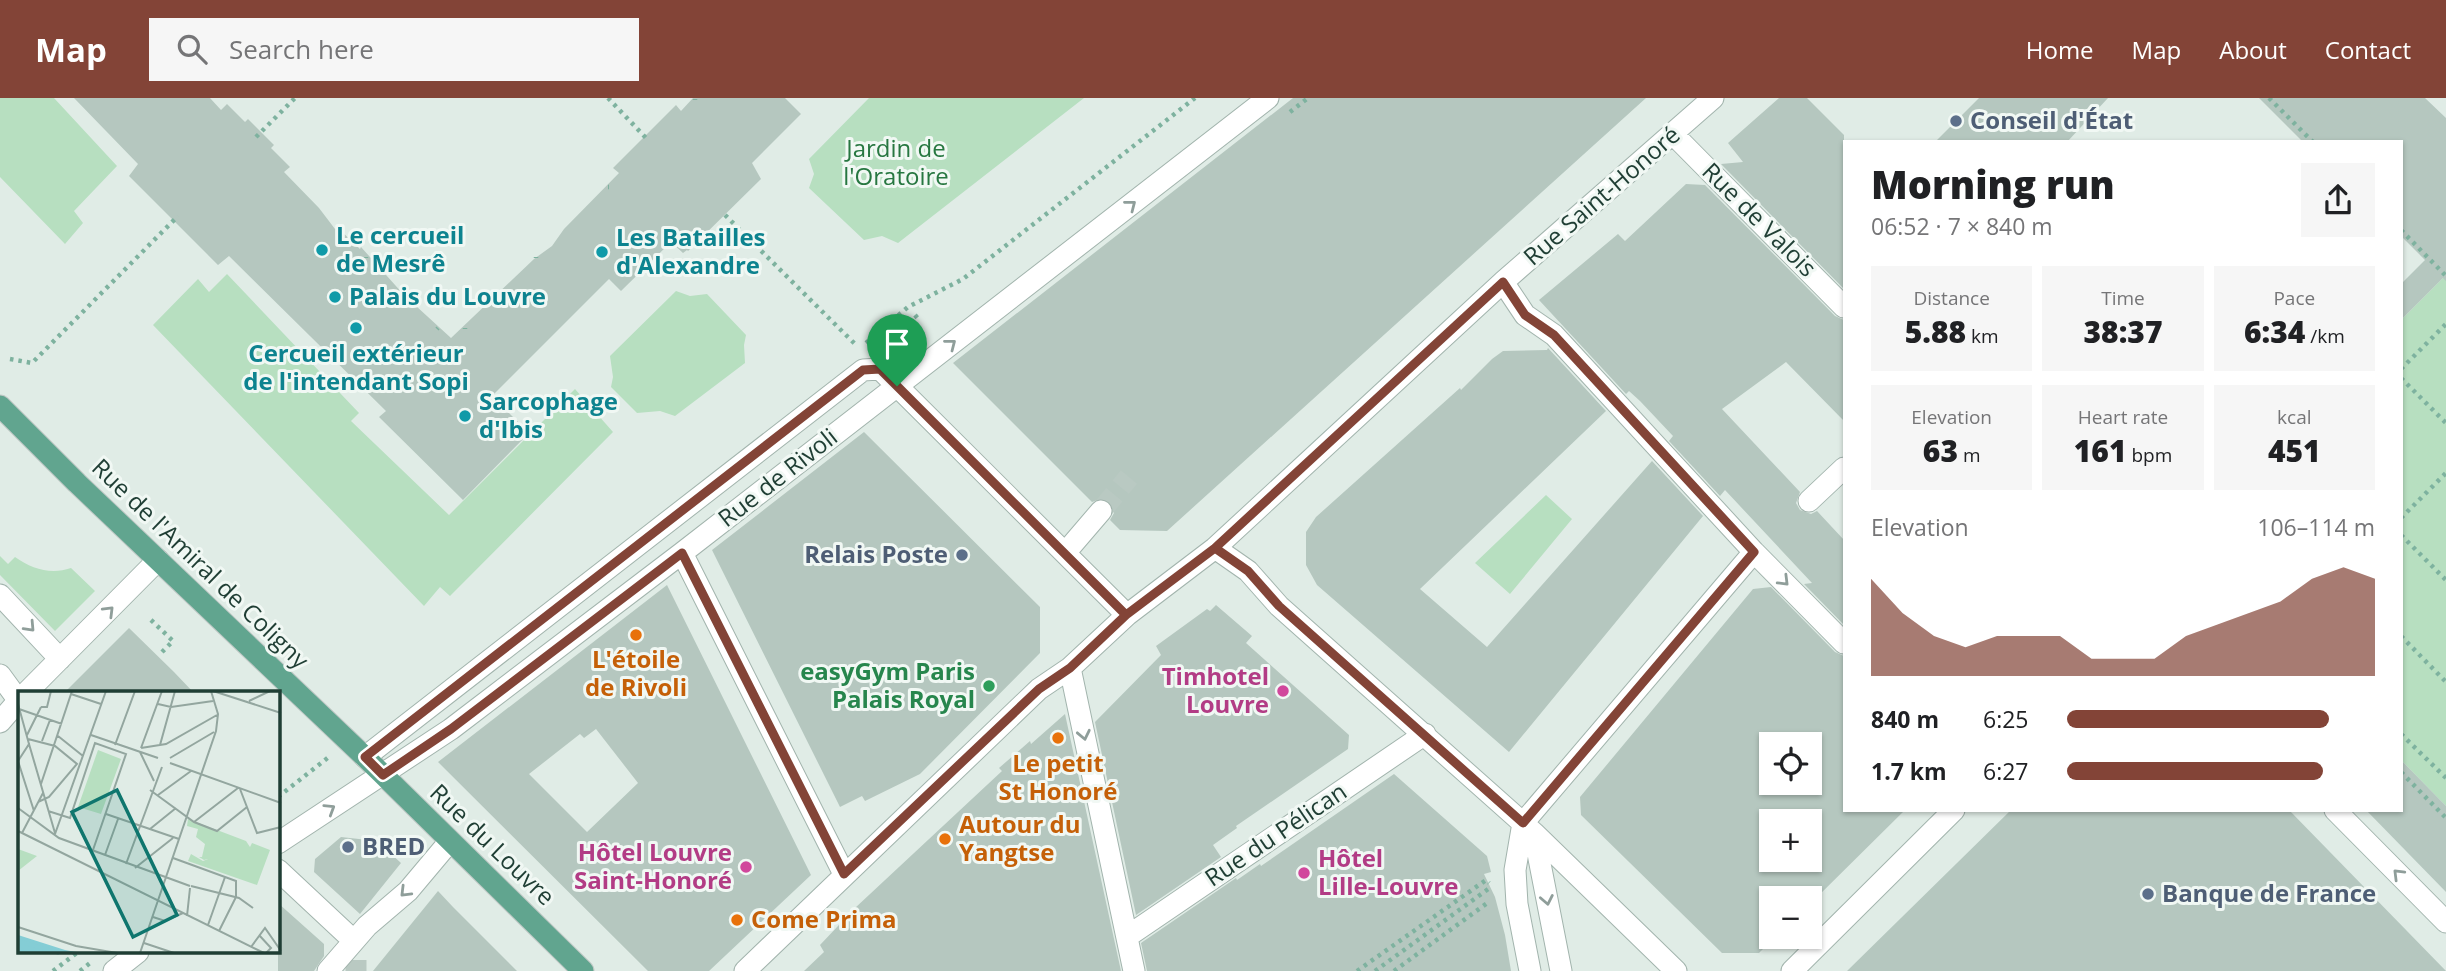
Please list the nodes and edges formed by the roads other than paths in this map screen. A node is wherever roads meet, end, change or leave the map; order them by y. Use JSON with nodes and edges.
{"nodes":[{"id":1,"x":1268,"y":98,"type":"edge"},
{"id":2,"x":1713,"y":98,"type":"edge"},
{"id":3,"x":1673,"y":134,"type":"junction"},
{"id":4,"x":1503,"y":282,"type":"junction"},
{"id":5,"x":1843,"y":306,"type":"edge"},
{"id":6,"x":897,"y":386,"type":"junction"},
{"id":7,"x":0,"y":406,"type":"edge"},
{"id":8,"x":1843,"y":469,"type":"edge"},
{"id":9,"x":1808,"y":501,"type":"dead end"},
{"id":10,"x":1101,"y":511,"type":"tunnel mouth"},
{"id":11,"x":1215,"y":548,"type":"junction"},
{"id":12,"x":1754,"y":552,"type":"junction"},
{"id":13,"x":682,"y":553,"type":"junction"},
{"id":14,"x":1065,"y":553,"type":"junction"},
{"id":15,"x":158,"y":561,"type":"junction"},
{"id":16,"x":0,"y":595,"type":"edge"},
{"id":17,"x":1126,"y":615,"type":"junction"},
{"id":18,"x":1843,"y":642,"type":"edge"},
{"id":19,"x":60,"y":659,"type":"junction"},
{"id":20,"x":1070,"y":668,"type":"junction"},
{"id":21,"x":0,"y":675,"type":"edge"},
{"id":22,"x":28,"y":691,"type":"edge"},
{"id":23,"x":18,"y":699,"type":"edge"},
{"id":24,"x":18,"y":701,"type":"edge"},
{"id":25,"x":0,"y":722,"type":"edge"},
{"id":26,"x":1425,"y":734,"type":"junction"},
{"id":27,"x":365,"y":757,"type":"junction"},
{"id":28,"x":383,"y":775,"type":"junction"},
{"id":29,"x":1952,"y":812,"type":"edge"},
{"id":30,"x":2337,"y":812,"type":"edge"},
{"id":31,"x":1528,"y":828,"type":"junction"},
{"id":32,"x":450,"y":841,"type":"junction"},
{"id":33,"x":280,"y":842,"type":"edge"},
{"id":34,"x":280,"y":872,"type":"edge"},
{"id":35,"x":844,"y":874,"type":"junction"},
{"id":36,"x":2446,"y":922,"type":"edge"},
{"id":37,"x":1128,"y":936,"type":"junction"},
{"id":38,"x":355,"y":950,"type":"junction"},
{"id":39,"x":135,"y":954,"type":"edge"},
{"id":40,"x":114,"y":971,"type":"edge"},
{"id":41,"x":328,"y":971,"type":"edge"},
{"id":42,"x":583,"y":971,"type":"edge"},
{"id":43,"x":745,"y":971,"type":"edge"},
{"id":44,"x":1134,"y":971,"type":"edge"},
{"id":45,"x":1530,"y":971,"type":"edge"},
{"id":46,"x":1561,"y":971,"type":"edge"},
{"id":47,"x":1676,"y":971,"type":"edge"},
{"id":48,"x":1792,"y":971,"type":"edge"}],
"edges":[{"from":6,"to":1,"type":"street","name":"Rue de Rivoli","one_way":true},
{"from":2,"to":3,"type":"street","name":"Rue Saint-Honoré"},
{"from":3,"to":4,"type":"street","name":"Rue Saint-Honoré"},
{"from":3,"to":5,"type":"street","name":"Rue de Valois"},
{"from":4,"to":11,"type":"street","name":"Rue Saint-Honoré"},
{"from":4,"to":12,"type":"street"},
{"from":6,"to":13,"type":"street","name":"Rue de Rivoli"},
{"from":6,"to":14,"type":"street"},
{"from":6,"to":27,"type":"street","name":"Rue de Rivoli"},
{"from":7,"to":15,"type":"main road","name":"Rue de l'Amiral de Coligny"},
{"from":8,"to":9,"type":"street"},
{"from":10,"to":14,"type":"street"},
{"from":11,"to":17,"type":"street","name":"Rue Saint-Honoré"},
{"from":11,"to":26,"type":"street"},
{"from":12,"to":18,"type":"street","one_way":true},
{"from":12,"to":31,"type":"street"},
{"from":13,"to":28,"type":"street","name":"Rue de Rivoli"},
{"from":13,"to":35,"type":"street"},
{"from":14,"to":17,"type":"street"},
{"from":19,"to":15,"type":"street","one_way":true},
{"from":15,"to":27,"type":"main road","name":"Rue de l'Amiral de Coligny"},
{"from":16,"to":19,"type":"street","one_way":true},
{"from":17,"to":20,"type":"street","name":"Rue Saint-Honoré"},
{"from":19,"to":22,"type":"street"},
{"from":20,"to":35,"type":"street","name":"Rue Saint-Honoré"},
{"from":20,"to":37,"type":"street","one_way":true},
{"from":21,"to":23,"type":"street"},
{"from":24,"to":25,"type":"street"},
{"from":26,"to":31,"type":"street"},
{"from":26,"to":37,"type":"street","name":"Rue du Pélican"},
{"from":27,"to":28,"type":"main road","name":"Rue du Louvre"},
{"from":28,"to":32,"type":"main road","name":"Rue du Louvre"},
{"from":33,"to":28,"type":"street","name":"Rue de Rivoli","one_way":true},
{"from":29,"to":48,"type":"street"},
{"from":36,"to":30,"type":"street","one_way":true},
{"from":31,"to":45,"type":"street"},
{"from":31,"to":46,"type":"street","one_way":true},
{"from":31,"to":47,"type":"street"},
{"from":32,"to":38,"type":"street","one_way":true},
{"from":32,"to":42,"type":"main road","name":"Rue du Louvre"},
{"from":34,"to":38,"type":"street"},
{"from":35,"to":43,"type":"street","name":"Rue Saint-Honoré"},
{"from":37,"to":44,"type":"street"},
{"from":38,"to":41,"type":"street"},
{"from":39,"to":40,"type":"street"}]}
